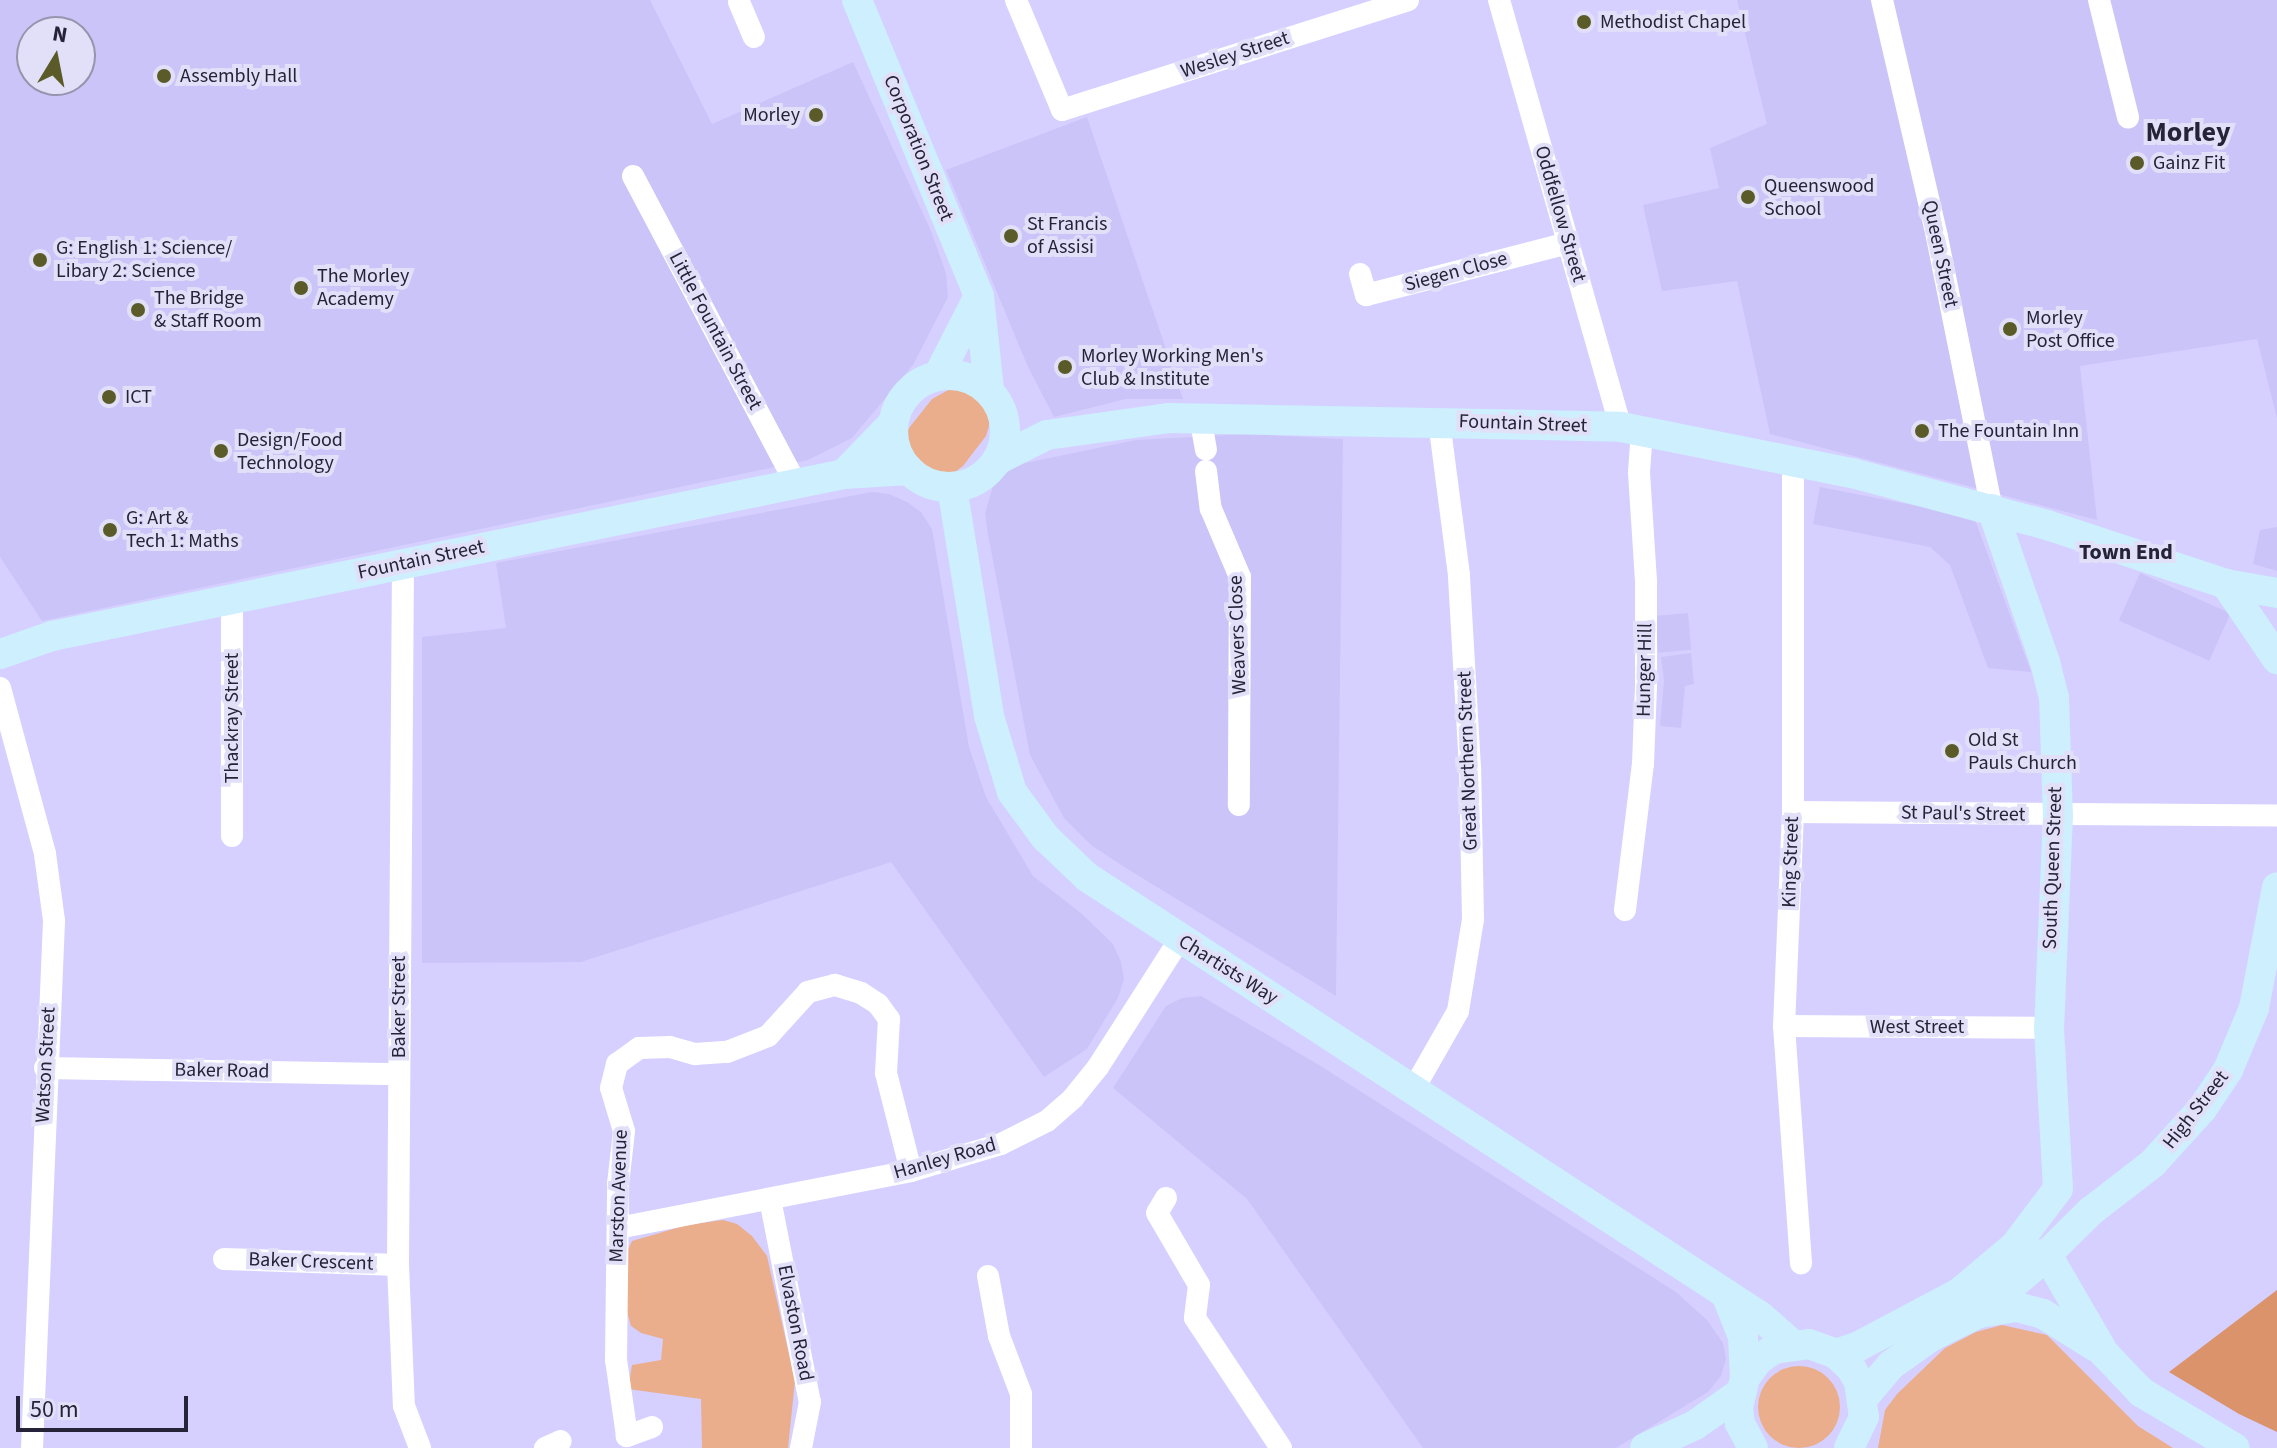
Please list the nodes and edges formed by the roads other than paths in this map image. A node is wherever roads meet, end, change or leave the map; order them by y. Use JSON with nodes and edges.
{"nodes":[{"id":1,"x":857,"y":0,"type":"edge"},
{"id":2,"x":1016,"y":0,"type":"edge"},
{"id":3,"x":1408,"y":0,"type":"edge"},
{"id":4,"x":1499,"y":0,"type":"edge"},
{"id":5,"x":1882,"y":0,"type":"edge"},
{"id":6,"x":2099,"y":0,"type":"edge"},
{"id":7,"x":740,"y":1,"type":"edge"},
{"id":8,"x":754,"y":37,"type":"dead end"},
{"id":9,"x":2128,"y":117,"type":"dead end"},
{"id":10,"x":633,"y":176,"type":"dead end"},
{"id":11,"x":1568,"y":243,"type":"junction"},
{"id":12,"x":1360,"y":274,"type":"dead end"},
{"id":13,"x":979,"y":296,"type":"junction"},
{"id":14,"x":938,"y":376,"type":"junction"},
{"id":15,"x":989,"y":390,"type":"junction"},
{"id":16,"x":1200,"y":416,"type":"junction"},
{"id":17,"x":1004,"y":417,"type":"junction"},
{"id":18,"x":1439,"y":421,"type":"junction"},
{"id":19,"x":893,"y":423,"type":"junction"},
{"id":20,"x":1632,"y":429,"type":"junction"},
{"id":21,"x":1047,"y":435,"type":"junction"},
{"id":22,"x":997,"y":460,"type":"junction"},
{"id":23,"x":1793,"y":460,"type":"junction"},
{"id":24,"x":909,"y":470,"type":"junction"},
{"id":25,"x":844,"y":474,"type":"junction"},
{"id":26,"x":797,"y":486,"type":"junction"},
{"id":27,"x":952,"y":487,"type":"junction"},
{"id":28,"x":1992,"y":509,"type":"junction"},
{"id":29,"x":403,"y":563,"type":"junction"},
{"id":30,"x":2226,"y":584,"type":"junction"},
{"id":31,"x":2277,"y":593,"type":"edge"},
{"id":32,"x":232,"y":599,"type":"junction"},
{"id":33,"x":0,"y":654,"type":"edge"},
{"id":34,"x":2277,"y":655,"type":"edge"},
{"id":35,"x":0,"y":688,"type":"edge"},
{"id":36,"x":1239,"y":805,"type":"dead end"},
{"id":37,"x":1793,"y":812,"type":"junction"},
{"id":38,"x":2058,"y":815,"type":"junction"},
{"id":39,"x":2277,"y":815,"type":"edge"},
{"id":40,"x":232,"y":836,"type":"dead end"},
{"id":41,"x":2277,"y":887,"type":"edge"},
{"id":42,"x":1625,"y":910,"type":"dead end"},
{"id":43,"x":1180,"y":939,"type":"junction"},
{"id":44,"x":1784,"y":1026,"type":"junction"},
{"id":45,"x":2049,"y":1028,"type":"junction"},
{"id":46,"x":45,"y":1068,"type":"junction"},
{"id":47,"x":399,"y":1074,"type":"junction"},
{"id":48,"x":1413,"y":1090,"type":"junction"},
{"id":49,"x":911,"y":1171,"type":"junction"},
{"id":50,"x":2058,"y":1189,"type":"junction"},
{"id":51,"x":1166,"y":1198,"type":"dead end"},
{"id":52,"x":770,"y":1199,"type":"junction"},
{"id":53,"x":2091,"y":1211,"type":"junction"},
{"id":54,"x":618,"y":1228,"type":"junction"},
{"id":55,"x":224,"y":1259,"type":"dead end"},
{"id":56,"x":1801,"y":1263,"type":"dead end"},
{"id":57,"x":2046,"y":1263,"type":"junction"},
{"id":58,"x":398,"y":1265,"type":"junction"},
{"id":59,"x":988,"y":1276,"type":"dead end"},
{"id":60,"x":1726,"y":1294,"type":"junction"},
{"id":61,"x":1969,"y":1303,"type":"junction"},
{"id":62,"x":1792,"y":1344,"type":"junction"},
{"id":63,"x":2104,"y":1353,"type":"junction"},
{"id":64,"x":1836,"y":1354,"type":"junction"},
{"id":65,"x":1742,"y":1386,"type":"junction"},
{"id":66,"x":1864,"y":1397,"type":"junction"},
{"id":67,"x":1695,"y":1425,"type":"junction"},
{"id":68,"x":652,"y":1427,"type":"dead end"},
{"id":69,"x":1750,"y":1443,"type":"edge"},
{"id":70,"x":1274,"y":1446,"type":"edge"},
{"id":71,"x":1853,"y":1446,"type":"edge"},
{"id":72,"x":32,"y":1448,"type":"edge"},
{"id":73,"x":420,"y":1448,"type":"edge"},
{"id":74,"x":801,"y":1448,"type":"edge"},
{"id":75,"x":1021,"y":1448,"type":"edge"},
{"id":76,"x":1645,"y":1448,"type":"edge"},
{"id":77,"x":2235,"y":1448,"type":"edge"}],
"edges":[{"from":1,"to":13,"type":"main road","name":"Corporation Street"},
{"from":2,"to":3,"type":"street","name":"Wesley Street"},
{"from":4,"to":11,"type":"street","name":"Oddfellow Street"},
{"from":5,"to":28,"type":"street","name":"Queen Street"},
{"from":6,"to":9,"type":"street"},
{"from":7,"to":8,"type":"street"},
{"from":10,"to":26,"type":"street","name":"Little Fountain Street"},
{"from":11,"to":12,"type":"street","name":"Siegen Close"},
{"from":11,"to":20,"type":"street","name":"Oddfellow Street"},
{"from":13,"to":14,"type":"main road"},
{"from":13,"to":15,"type":"main road","name":"Corporation Street"},
{"from":14,"to":15,"type":"main road"},
{"from":14,"to":19,"type":"main road"},
{"from":15,"to":17,"type":"main road","name":"Corporation Street"},
{"from":16,"to":18,"type":"main road","name":"Fountain Street"},
{"from":16,"to":21,"type":"main road","name":"Fountain Street"},
{"from":16,"to":36,"type":"street","name":"Weavers Close"},
{"from":17,"to":21,"type":"main road","name":"Fountain Street"},
{"from":17,"to":22,"type":"main road"},
{"from":18,"to":20,"type":"main road","name":"Fountain Street"},
{"from":18,"to":48,"type":"street","name":"Great Northern Street"},
{"from":19,"to":24,"type":"main road"},
{"from":19,"to":25,"type":"main road"},
{"from":20,"to":23,"type":"main road","name":"Fountain Street"},
{"from":20,"to":42,"type":"street","name":"Hunger Hill"},
{"from":21,"to":22,"type":"main road","name":"Fountain Street"},
{"from":22,"to":27,"type":"main road"},
{"from":23,"to":28,"type":"main road","name":"Fountain Street"},
{"from":23,"to":37,"type":"street","name":"King Street"},
{"from":24,"to":25,"type":"main road","name":"Fountain Street"},
{"from":24,"to":27,"type":"main road"},
{"from":25,"to":26,"type":"main road","name":"Fountain Street"},
{"from":26,"to":29,"type":"main road","name":"Fountain Street"},
{"from":27,"to":43,"type":"main road","name":"Chartists Way"},
{"from":28,"to":30,"type":"main road","name":"Fountain Street"},
{"from":28,"to":38,"type":"main road","name":"South Queen Street"},
{"from":29,"to":32,"type":"main road","name":"Fountain Street"},
{"from":29,"to":47,"type":"street","name":"Baker Street"},
{"from":30,"to":31,"type":"main road","name":"Fountain Street"},
{"from":30,"to":34,"type":"main road"},
{"from":32,"to":33,"type":"main road","name":"Fountain Street"},
{"from":32,"to":40,"type":"street","name":"Thackray Street"},
{"from":35,"to":46,"type":"street","name":"Watson Street"},
{"from":37,"to":38,"type":"street","name":"St Paul's Street"},
{"from":37,"to":44,"type":"street","name":"King Street"},
{"from":38,"to":39,"type":"street","name":"St Paul's Street"},
{"from":38,"to":45,"type":"main road","name":"South Queen Street"},
{"from":41,"to":53,"type":"main road","name":"High Street"},
{"from":43,"to":48,"type":"main road","name":"Chartists Way"},
{"from":43,"to":49,"type":"street","name":"Hanley Road"},
{"from":44,"to":45,"type":"street","name":"West Street"},
{"from":44,"to":56,"type":"street","name":"King Street"},
{"from":45,"to":50,"type":"main road","name":"South Queen Street"},
{"from":46,"to":47,"type":"street","name":"Baker Road"},
{"from":46,"to":72,"type":"street","name":"Watson Street"},
{"from":47,"to":58,"type":"street","name":"Baker Street"},
{"from":48,"to":60,"type":"main road","name":"Chartists Way"},
{"from":49,"to":52,"type":"street","name":"Hanley Road"},
{"from":49,"to":54,"type":"street","name":"Marston Avenue"},
{"from":50,"to":53,"type":"main road"},
{"from":50,"to":61,"type":"main road"},
{"from":51,"to":70,"type":"street"},
{"from":52,"to":54,"type":"street","name":"Hanley Road"},
{"from":52,"to":74,"type":"street","name":"Elvaston Road"},
{"from":53,"to":57,"type":"main road","name":"High Street"},
{"from":54,"to":68,"type":"street","name":"Marston Avenue"},
{"from":55,"to":58,"type":"street","name":"Baker Crescent"},
{"from":57,"to":61,"type":"main road"},
{"from":57,"to":63,"type":"main road"},
{"from":58,"to":73,"type":"street","name":"Baker Street"},
{"from":59,"to":75,"type":"street"},
{"from":60,"to":62,"type":"main road","name":"Chartists Way"},
{"from":60,"to":65,"type":"main road"},
{"from":61,"to":63,"type":"main road"},
{"from":61,"to":64,"type":"main road"},
{"from":61,"to":66,"type":"main road"},
{"from":62,"to":64,"type":"main road"},
{"from":62,"to":65,"type":"main road"},
{"from":63,"to":77,"type":"main road"},
{"from":64,"to":66,"type":"main road"},
{"from":65,"to":67,"type":"main road"},
{"from":65,"to":69,"type":"main road"},
{"from":66,"to":71,"type":"main road"},
{"from":67,"to":69,"type":"main road"},
{"from":67,"to":76,"type":"main road"}]}
